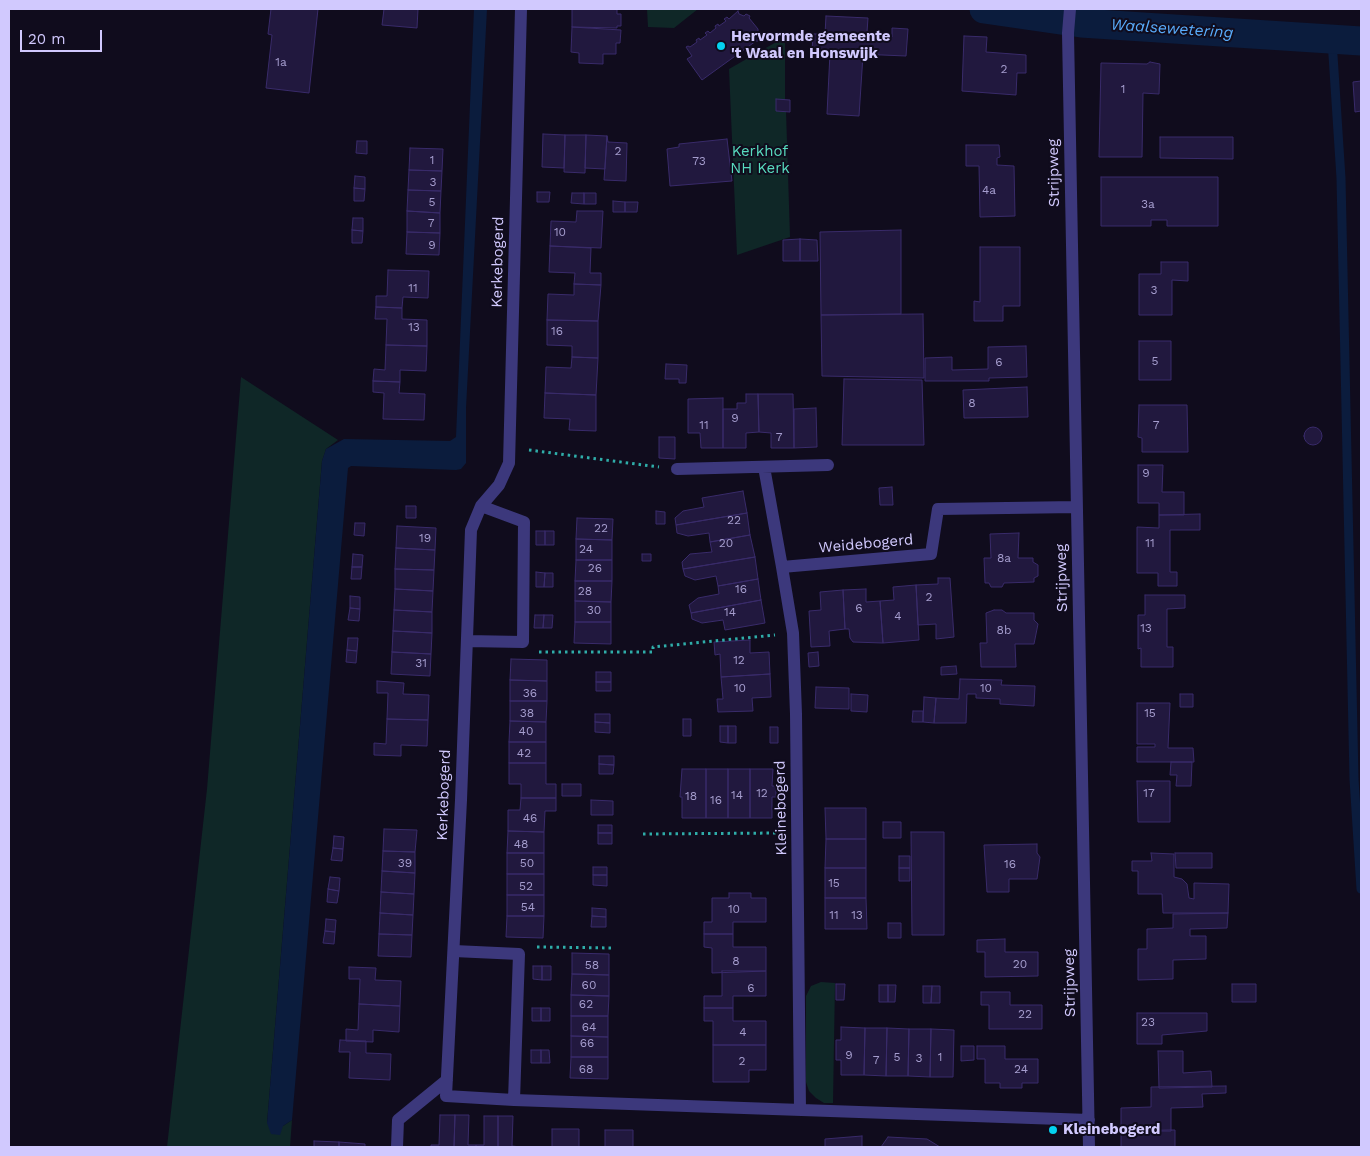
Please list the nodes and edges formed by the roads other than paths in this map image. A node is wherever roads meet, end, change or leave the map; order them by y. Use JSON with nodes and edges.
{"nodes":[{"id":1,"x":521,"y":9,"type":"edge"},
{"id":2,"x":1070,"y":9,"type":"edge"},
{"id":3,"x":828,"y":465,"type":"dead end"},
{"id":4,"x":764,"y":467,"type":"junction"},
{"id":5,"x":677,"y":469,"type":"road end"},
{"id":6,"x":481,"y":506,"type":"junction"},
{"id":7,"x":1076,"y":507,"type":"junction"},
{"id":8,"x":782,"y":567,"type":"junction"},
{"id":9,"x":467,"y":641,"type":"junction"},
{"id":10,"x":454,"y":951,"type":"junction"},
{"id":11,"x":447,"y":1080,"type":"junction"},
{"id":12,"x":514,"y":1100,"type":"junction"},
{"id":13,"x":800,"y":1110,"type":"junction"},
{"id":14,"x":1089,"y":1120,"type":"junction"},
{"id":15,"x":397,"y":1147,"type":"edge"},
{"id":16,"x":1089,"y":1147,"type":"edge"}],
"edges":[{"from":1,"to":6,"type":"street","name":"Kerkebogerd"},
{"from":2,"to":7,"type":"street","name":"Strijpweg"},
{"from":3,"to":4,"type":"street"},
{"from":4,"to":5,"type":"street"},
{"from":4,"to":8,"type":"street"},
{"from":6,"to":9,"type":"street","name":"Kerkebogerd"},
{"from":6,"to":9,"type":"street"},
{"from":7,"to":8,"type":"street","name":"Weidebogerd"},
{"from":7,"to":14,"type":"street","name":"Strijpweg"},
{"from":8,"to":13,"type":"street","name":"Kleinebogerd"},
{"from":9,"to":10,"type":"street","name":"Kerkebogerd"},
{"from":10,"to":11,"type":"street","name":"Kerkebogerd"},
{"from":10,"to":12,"type":"street"},
{"from":11,"to":12,"type":"street","name":"Kerkebogerd"},
{"from":11,"to":15,"type":"street"},
{"from":12,"to":13,"type":"street","name":"Kerkebogerd"},
{"from":13,"to":14,"type":"street"},
{"from":14,"to":16,"type":"street","name":"Strijpweg"}]}
